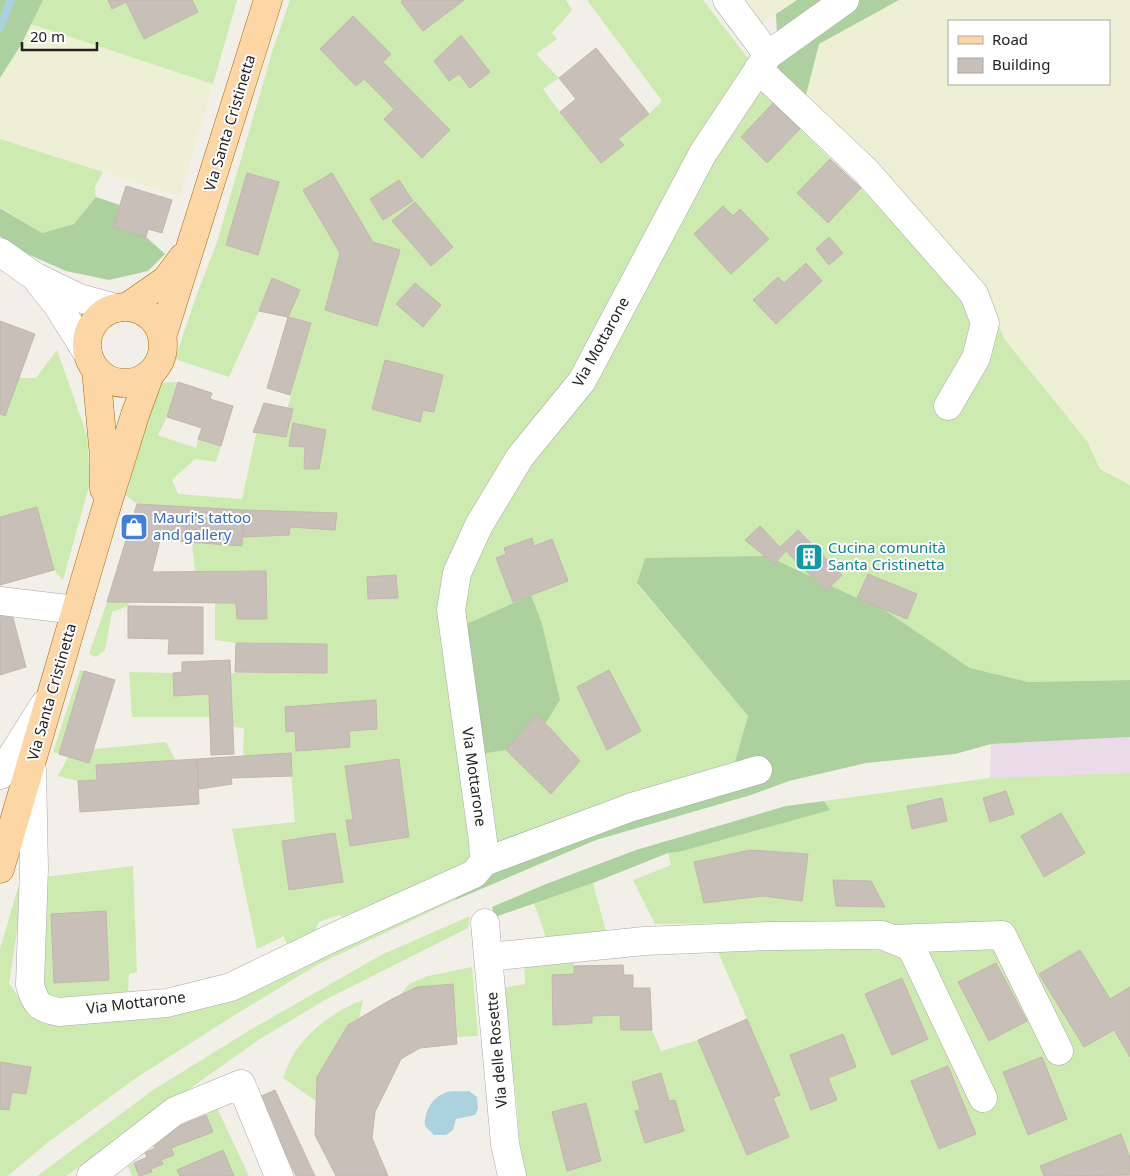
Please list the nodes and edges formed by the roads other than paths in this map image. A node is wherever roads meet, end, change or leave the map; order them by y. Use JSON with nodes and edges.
{"nodes":[{"id":1,"x":268,"y":0,"type":"edge"},
{"id":2,"x":727,"y":0,"type":"edge"},
{"id":3,"x":845,"y":0,"type":"edge"},
{"id":4,"x":763,"y":62,"type":"junction"},
{"id":5,"x":191,"y":246,"type":"junction"},
{"id":6,"x":0,"y":252,"type":"edge"},
{"id":7,"x":34,"y":276,"type":"junction"},
{"id":8,"x":122,"y":308,"type":"junction"},
{"id":9,"x":162,"y":337,"type":"junction"},
{"id":10,"x":92,"y":362,"type":"junction"},
{"id":11,"x":150,"y":374,"type":"junction"},
{"id":12,"x":948,"y":406,"type":"dead end"},
{"id":13,"x":104,"y":516,"type":"junction"},
{"id":14,"x":0,"y":601,"type":"edge"},
{"id":15,"x":76,"y":610,"type":"junction"},
{"id":16,"x":52,"y":693,"type":"junction"},
{"id":17,"x":32,"y":760,"type":"junction"},
{"id":18,"x":758,"y":770,"type":"dead end"},
{"id":19,"x":0,"y":775,"type":"edge"},
{"id":20,"x":484,"y":862,"type":"junction"},
{"id":21,"x":0,"y":869,"type":"edge"},
{"id":22,"x":485,"y":923,"type":"dead end"},
{"id":23,"x":891,"y":939,"type":"junction"},
{"id":24,"x":489,"y":957,"type":"junction"},
{"id":25,"x":1059,"y":1051,"type":"dead end"},
{"id":26,"x":983,"y":1098,"type":"dead end"},
{"id":27,"x":506,"y":1174,"type":"edge"},
{"id":28,"x":91,"y":1176,"type":"edge"},
{"id":29,"x":280,"y":1176,"type":"edge"}],
"edges":[{"from":1,"to":5,"type":"main road","name":"Via Santa Cristinetta"},
{"from":2,"to":4,"type":"street"},
{"from":3,"to":4,"type":"street"},
{"from":4,"to":12,"type":"street"},
{"from":4,"to":20,"type":"street","name":"Via Mottarone"},
{"from":5,"to":8,"type":"main road","name":"Via Santa Cristinetta"},
{"from":5,"to":9,"type":"main road","name":"Via Santa Cristinetta"},
{"from":6,"to":7,"type":"street"},
{"from":7,"to":8,"type":"street"},
{"from":7,"to":10,"type":"street"},
{"from":8,"to":9,"type":"main road"},
{"from":8,"to":10,"type":"main road","name":"Via Santa Cristinetta"},
{"from":9,"to":11,"type":"main road","name":"Via Santa Cristinetta"},
{"from":10,"to":11,"type":"main road"},
{"from":10,"to":13,"type":"main road","name":"Via Santa Cristinetta"},
{"from":11,"to":13,"type":"main road","name":"Via Santa Cristinetta"},
{"from":13,"to":15,"type":"main road","name":"Via Santa Cristinetta"},
{"from":14,"to":15,"type":"street"},
{"from":15,"to":16,"type":"main road","name":"Via Santa Cristinetta"},
{"from":16,"to":17,"type":"main road","name":"Via Santa Cristinetta"},
{"from":16,"to":19,"type":"street"},
{"from":17,"to":20,"type":"street","name":"Via Mottarone"},
{"from":17,"to":21,"type":"main road","name":"Via Santa Cristinetta"},
{"from":18,"to":20,"type":"street"},
{"from":22,"to":24,"type":"street","name":"Via delle Rosette"},
{"from":23,"to":24,"type":"street"},
{"from":23,"to":25,"type":"street"},
{"from":23,"to":26,"type":"street"},
{"from":24,"to":27,"type":"street","name":"Via delle Rosette"},
{"from":28,"to":29,"type":"street"}]}
